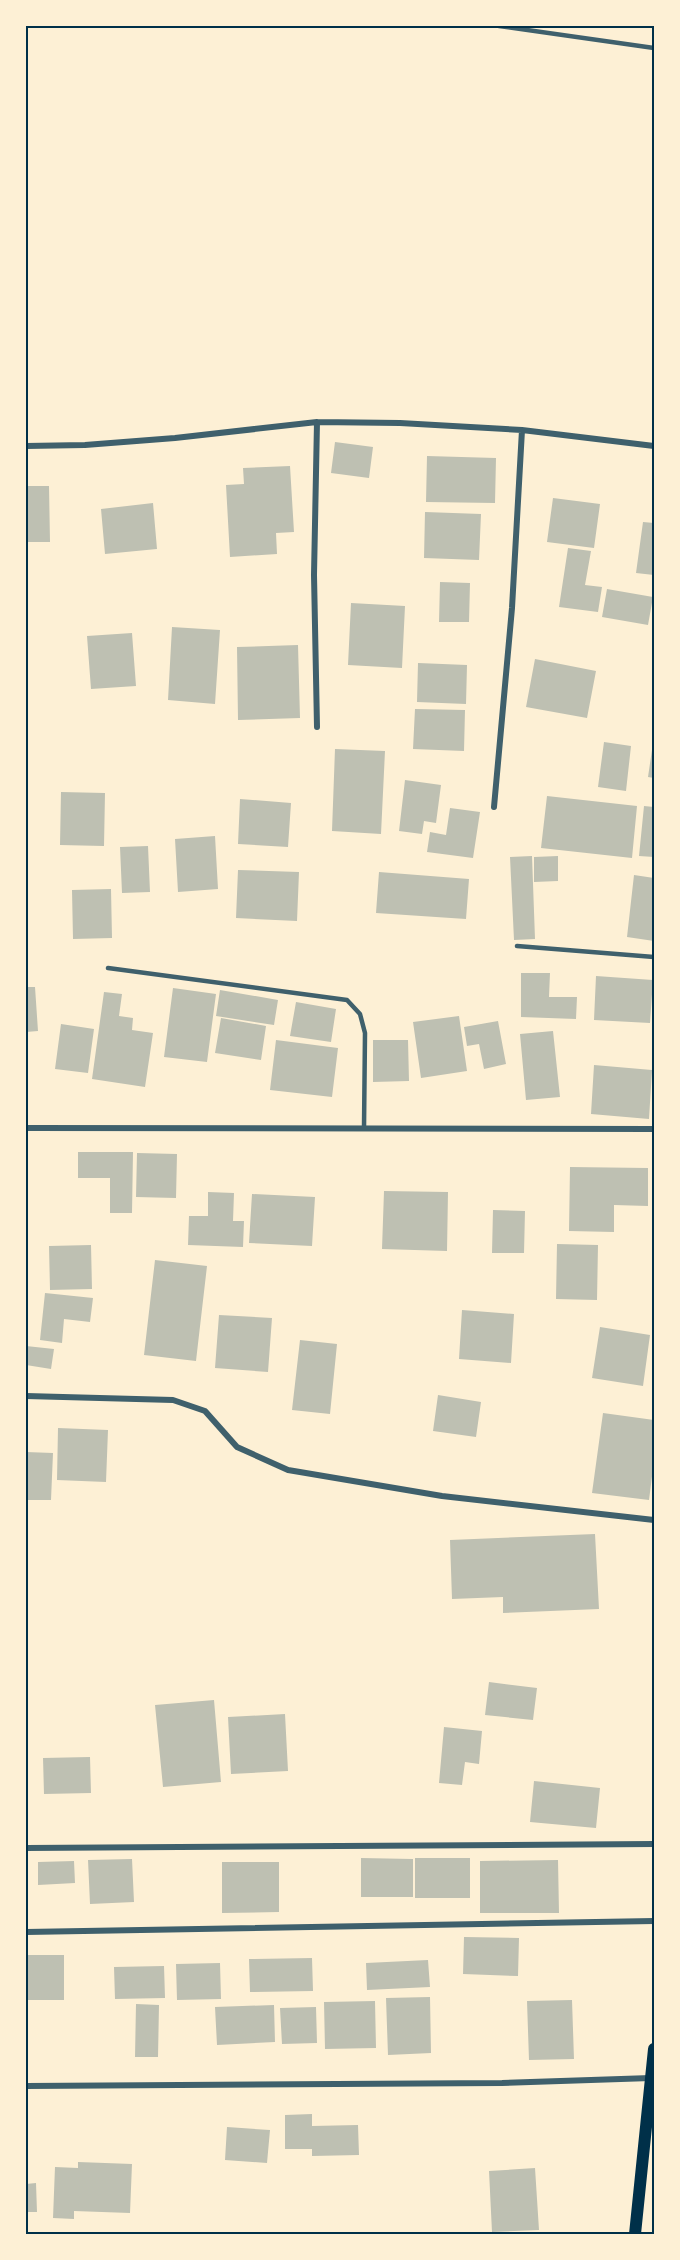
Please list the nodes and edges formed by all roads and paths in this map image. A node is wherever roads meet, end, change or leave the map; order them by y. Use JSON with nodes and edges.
{"nodes":[{"id":1,"x":500,"y":26,"type":"edge"},
{"id":2,"x":654,"y":48,"type":"edge"},
{"id":3,"x":317,"y":422,"type":"junction"},
{"id":4,"x":522,"y":430,"type":"junction"},
{"id":5,"x":26,"y":446,"type":"edge"},
{"id":6,"x":654,"y":446,"type":"edge"},
{"id":7,"x":317,"y":727,"type":"dead end"},
{"id":8,"x":494,"y":807,"type":"dead end"},
{"id":9,"x":517,"y":946,"type":"dead end"},
{"id":10,"x":654,"y":957,"type":"edge"},
{"id":11,"x":108,"y":968,"type":"dead end"},
{"id":12,"x":26,"y":1128,"type":"edge"},
{"id":13,"x":364,"y":1128,"type":"junction"},
{"id":14,"x":654,"y":1129,"type":"edge"},
{"id":15,"x":26,"y":1396,"type":"edge"},
{"id":16,"x":654,"y":1520,"type":"edge"},
{"id":17,"x":654,"y":1844,"type":"edge"},
{"id":18,"x":26,"y":1848,"type":"edge"},
{"id":19,"x":654,"y":1921,"type":"edge"},
{"id":20,"x":26,"y":1932,"type":"edge"},
{"id":21,"x":654,"y":2049,"type":"edge"},
{"id":22,"x":651,"y":2078,"type":"junction"},
{"id":23,"x":26,"y":2086,"type":"edge"},
{"id":24,"x":635,"y":2235,"type":"edge"}],
"edges":[{"from":1,"to":2,"type":"lane"},
{"from":3,"to":4,"type":"street"},
{"from":3,"to":5,"type":"street"},
{"from":3,"to":7,"type":"street"},
{"from":4,"to":6,"type":"street"},
{"from":4,"to":8,"type":"street"},
{"from":9,"to":10,"type":"lane"},
{"from":11,"to":13,"type":"lane"},
{"from":12,"to":13,"type":"street"},
{"from":13,"to":14,"type":"street"},
{"from":15,"to":16,"type":"street"},
{"from":17,"to":18,"type":"street"},
{"from":19,"to":20,"type":"street"},
{"from":21,"to":22,"type":"main road"},
{"from":22,"to":23,"type":"street"},
{"from":22,"to":24,"type":"main road"}]}
